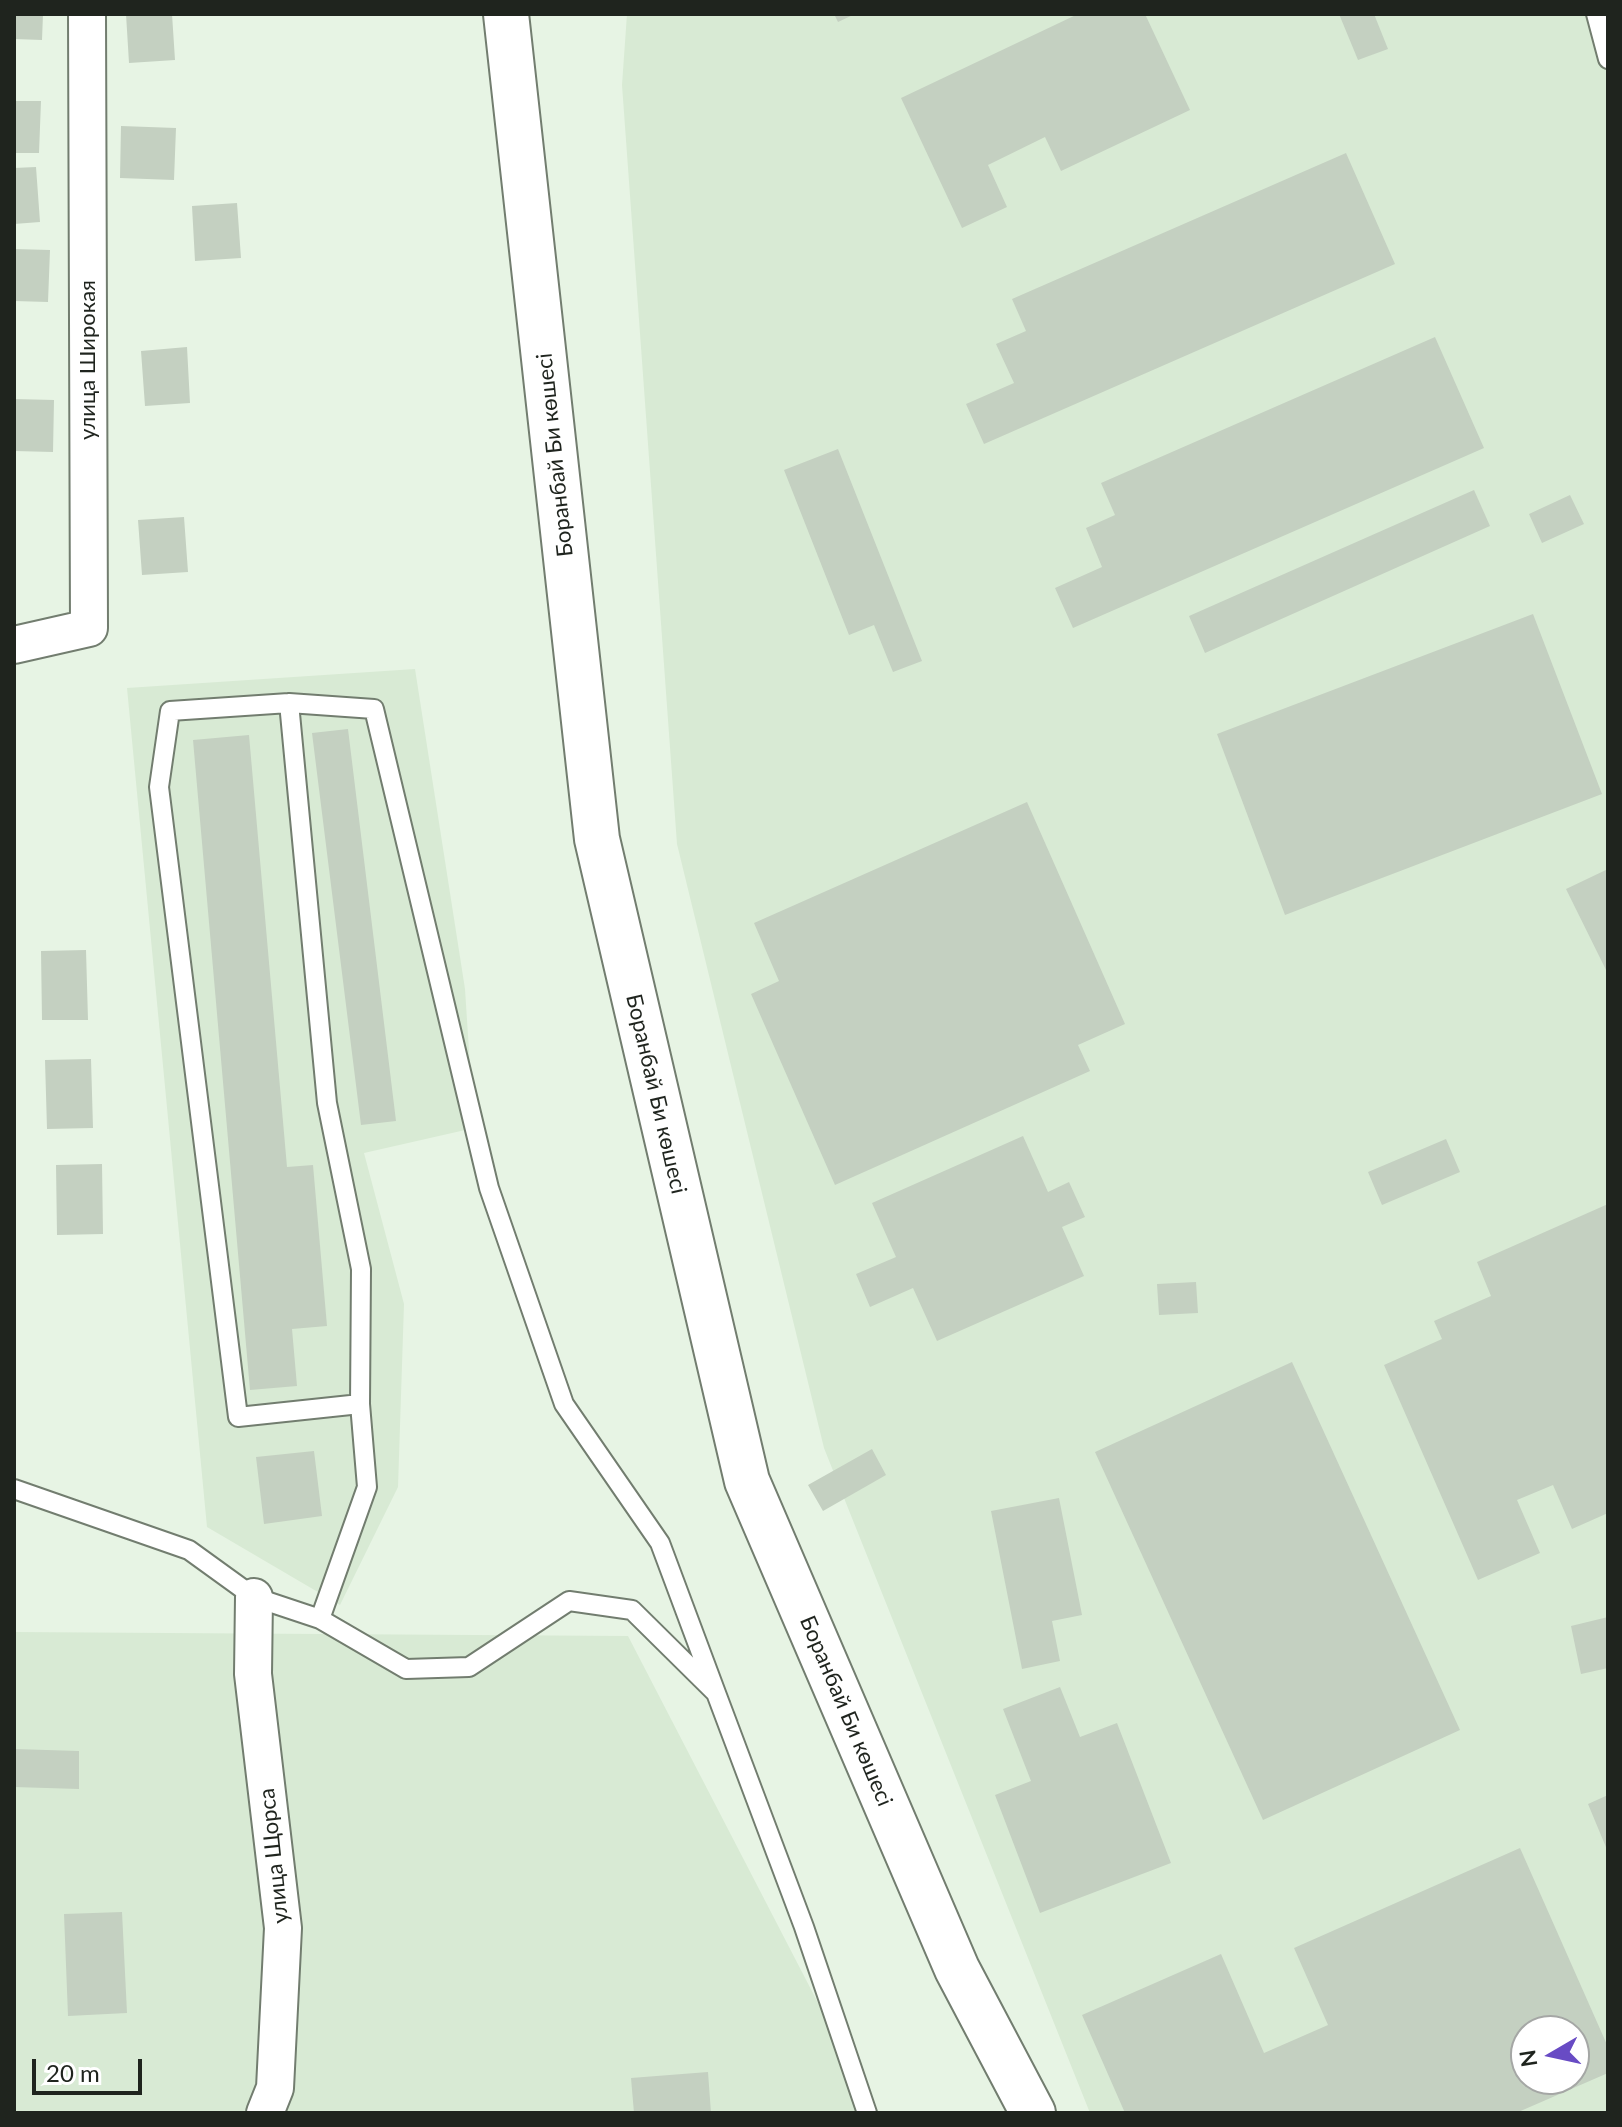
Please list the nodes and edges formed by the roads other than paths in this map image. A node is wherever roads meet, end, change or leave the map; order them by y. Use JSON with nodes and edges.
{"nodes":[{"id":1,"x":87,"y":14,"type":"edge"},
{"id":2,"x":506,"y":14,"type":"edge"},
{"id":3,"x":1596,"y":14,"type":"edge"},
{"id":4,"x":1608,"y":59,"type":"edge"},
{"id":5,"x":14,"y":645,"type":"edge"},
{"id":6,"x":289,"y":703,"type":"junction"},
{"id":7,"x":360,"y":1404,"type":"junction"},
{"id":8,"x":14,"y":1489,"type":"edge"},
{"id":9,"x":254,"y":1597,"type":"junction"},
{"id":10,"x":320,"y":1619,"type":"junction"},
{"id":11,"x":716,"y":1693,"type":"junction"},
{"id":12,"x":265,"y":2113,"type":"edge"},
{"id":13,"x":867,"y":2113,"type":"edge"},
{"id":14,"x":1033,"y":2113,"type":"edge"}],
"edges":[{"from":1,"to":5,"type":"street","name":"улица Широкая"},
{"from":2,"to":14,"type":"main road","name":"Боранбай Би көшесі"},
{"from":3,"to":4,"type":"lane"},
{"from":6,"to":7,"type":"lane"},
{"from":6,"to":7,"type":"lane"},
{"from":6,"to":11,"type":"lane"},
{"from":7,"to":10,"type":"lane"},
{"from":8,"to":9,"type":"lane"},
{"from":9,"to":10,"type":"lane"},
{"from":9,"to":12,"type":"street","name":"улица Щорса"},
{"from":10,"to":11,"type":"lane"},
{"from":11,"to":13,"type":"lane"}]}
